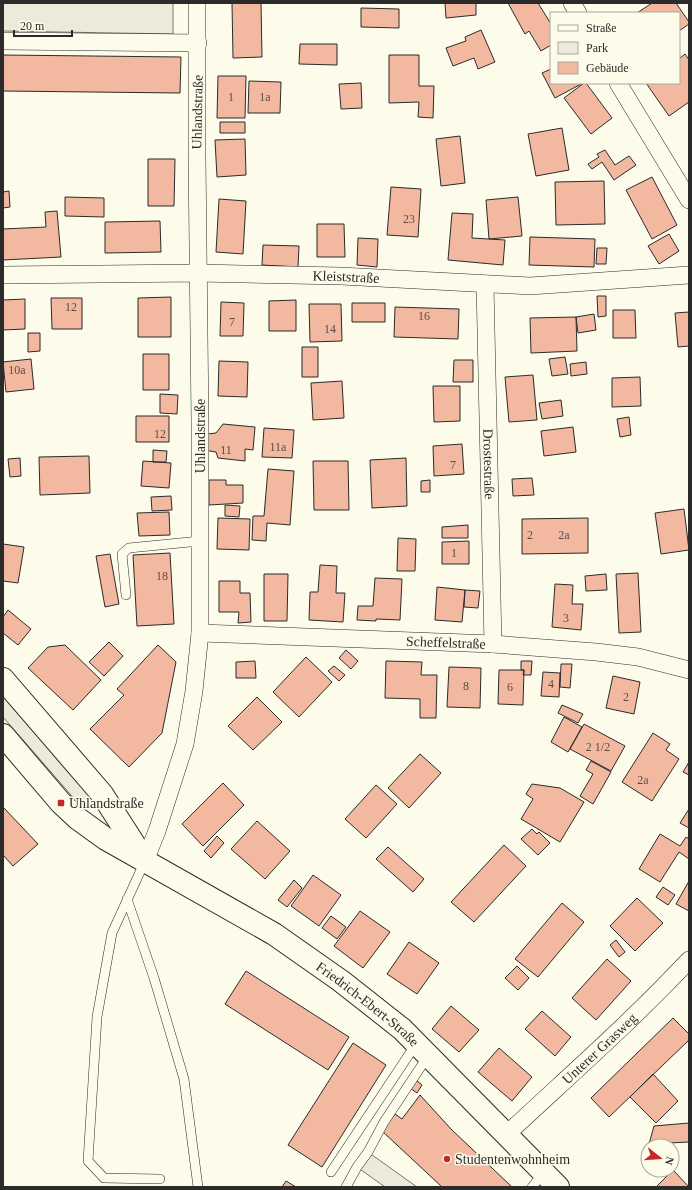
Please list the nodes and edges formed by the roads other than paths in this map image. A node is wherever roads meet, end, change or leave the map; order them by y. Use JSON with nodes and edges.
{"nodes":[{"id":1,"x":197,"y":3,"type":"edge"},
{"id":2,"x":572,"y":3,"type":"edge"},
{"id":3,"x":577,"y":12,"type":"edge"},
{"id":4,"x":3,"y":41,"type":"edge"},
{"id":5,"x":198,"y":43,"type":"junction"},
{"id":6,"x":619,"y":84,"type":"edge"},
{"id":7,"x":689,"y":200,"type":"edge"},
{"id":8,"x":198,"y":273,"type":"junction"},
{"id":9,"x":3,"y":275,"type":"edge"},
{"id":10,"x":689,"y":275,"type":"edge"},
{"id":11,"x":485,"y":284,"type":"junction"},
{"id":12,"x":200,"y":541,"type":"junction"},
{"id":13,"x":126,"y":595,"type":"dead end"},
{"id":14,"x":200,"y":633,"type":"junction"},
{"id":15,"x":493,"y":644,"type":"junction"},
{"id":16,"x":689,"y":670,"type":"edge"},
{"id":17,"x":3,"y":679,"type":"edge"},
{"id":18,"x":3,"y":735,"type":"edge"},
{"id":19,"x":145,"y":861,"type":"junction"},
{"id":20,"x":127,"y":899,"type":"junction"},
{"id":21,"x":689,"y":960,"type":"edge"},
{"id":22,"x":422,"y":1050,"type":"junction"},
{"id":23,"x":507,"y":1134,"type":"junction"},
{"id":24,"x":331,"y":1172,"type":"dead end"},
{"id":25,"x":160,"y":1179,"type":"dead end"},
{"id":26,"x":545,"y":1182,"type":"edge"},
{"id":27,"x":198,"y":1187,"type":"edge"},
{"id":28,"x":346,"y":1187,"type":"edge"}],
"edges":[{"from":1,"to":5,"type":"street","name":"Uhlandstraße"},
{"from":2,"to":3,"type":"street"},
{"from":4,"to":5,"type":"street"},
{"from":5,"to":8,"type":"street","name":"Uhlandstraße"},
{"from":6,"to":7,"type":"street"},
{"from":8,"to":9,"type":"street","name":"Kleiststraße"},
{"from":8,"to":11,"type":"street","name":"Kleiststraße"},
{"from":8,"to":12,"type":"street","name":"Uhlandstraße"},
{"from":10,"to":11,"type":"street","name":"Kleiststraße"},
{"from":11,"to":15,"type":"street","name":"Drostestraße"},
{"from":12,"to":13,"type":"lane"},
{"from":12,"to":14,"type":"street","name":"Uhlandstraße"},
{"from":14,"to":15,"type":"street","name":"Scheffelstraße"},
{"from":14,"to":19,"type":"street","name":"Uhlandstraße"},
{"from":15,"to":16,"type":"street","name":"Scheffelstraße"},
{"from":17,"to":19,"type":"street","name":"Friedrich-Ebert-Straße"},
{"from":18,"to":19,"type":"street","name":"Friedrich-Ebert-Straße"},
{"from":19,"to":20,"type":"lane"},
{"from":19,"to":22,"type":"street","name":"Friedrich-Ebert-Straße"},
{"from":20,"to":25,"type":"lane"},
{"from":20,"to":27,"type":"lane"},
{"from":21,"to":23,"type":"street","name":"Unterer Grasweg"},
{"from":22,"to":23,"type":"street","name":"Friedrich-Ebert-Straße"},
{"from":22,"to":24,"type":"lane"},
{"from":22,"to":28,"type":"lane"},
{"from":23,"to":26,"type":"street","name":"Friedrich-Ebert-Straße"}]}
